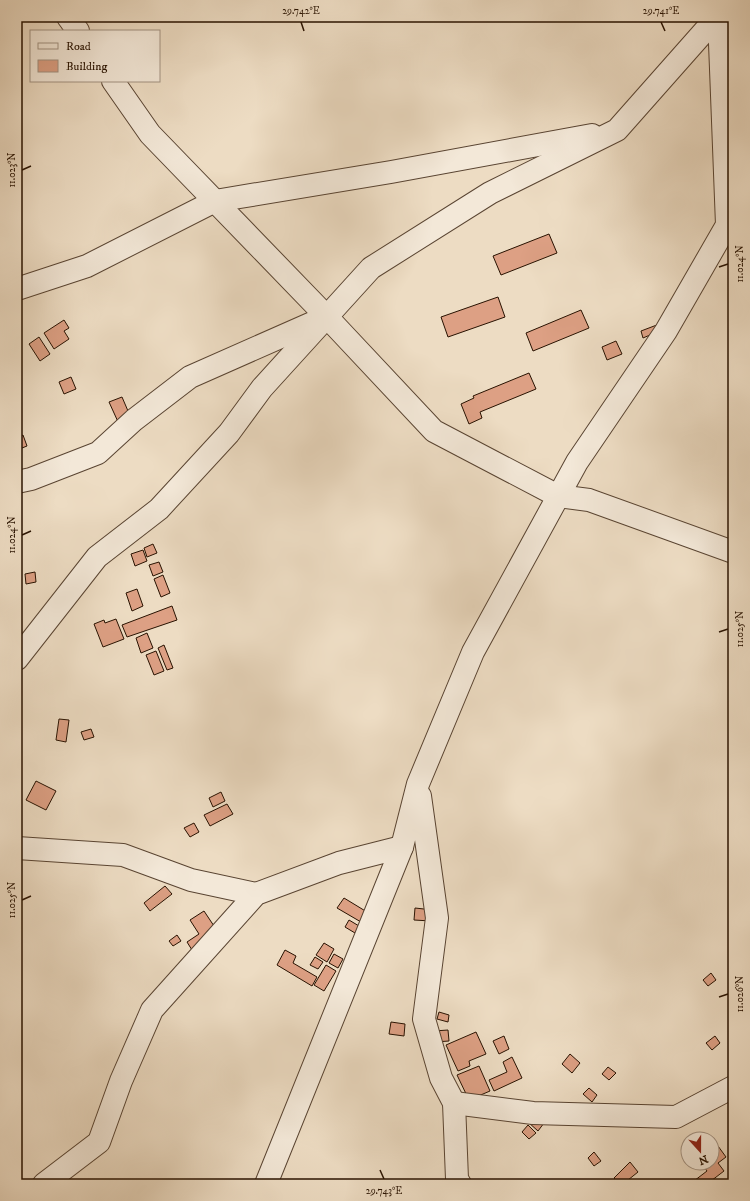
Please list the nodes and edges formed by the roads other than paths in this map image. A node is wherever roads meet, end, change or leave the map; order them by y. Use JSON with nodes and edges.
{"nodes":[{"id":1,"x":68,"y":17,"type":"edge"},
{"id":2,"x":719,"y":17,"type":"edge"},
{"id":3,"x":77,"y":30,"type":"edge"},
{"id":4,"x":733,"y":45,"type":"edge"},
{"id":5,"x":114,"y":82,"type":"edge"},
{"id":6,"x":617,"y":130,"type":"junction"},
{"id":7,"x":215,"y":201,"type":"junction"},
{"id":8,"x":17,"y":288,"type":"edge"},
{"id":9,"x":327,"y":317,"type":"junction"},
{"id":10,"x":17,"y":482,"type":"edge"},
{"id":11,"x":558,"y":496,"type":"junction"},
{"id":12,"x":733,"y":552,"type":"edge"},
{"id":13,"x":17,"y":658,"type":"edge"},
{"id":14,"x":418,"y":784,"type":"junction"},
{"id":15,"x":402,"y":847,"type":"junction"},
{"id":16,"x":17,"y":848,"type":"edge"},
{"id":17,"x":256,"y":894,"type":"junction"},
{"id":18,"x":733,"y":1087,"type":"edge"},
{"id":19,"x":454,"y":1103,"type":"junction"},
{"id":20,"x":44,"y":1184,"type":"edge"},
{"id":21,"x":266,"y":1184,"type":"edge"},
{"id":22,"x":460,"y":1184,"type":"edge"}],
"edges":[{"from":1,"to":3,"type":"street"},
{"from":2,"to":4,"type":"street"},
{"from":2,"to":6,"type":"street"},
{"from":2,"to":11,"type":"street"},
{"from":5,"to":7,"type":"street"},
{"from":6,"to":7,"type":"street"},
{"from":6,"to":9,"type":"street"},
{"from":7,"to":8,"type":"street"},
{"from":7,"to":9,"type":"street"},
{"from":9,"to":10,"type":"street"},
{"from":9,"to":11,"type":"street"},
{"from":9,"to":13,"type":"street"},
{"from":11,"to":12,"type":"street"},
{"from":11,"to":14,"type":"street"},
{"from":14,"to":15,"type":"street"},
{"from":14,"to":19,"type":"street"},
{"from":15,"to":17,"type":"street"},
{"from":15,"to":21,"type":"street"},
{"from":16,"to":17,"type":"street"},
{"from":17,"to":20,"type":"street"},
{"from":18,"to":19,"type":"street"},
{"from":19,"to":22,"type":"street"}]}
